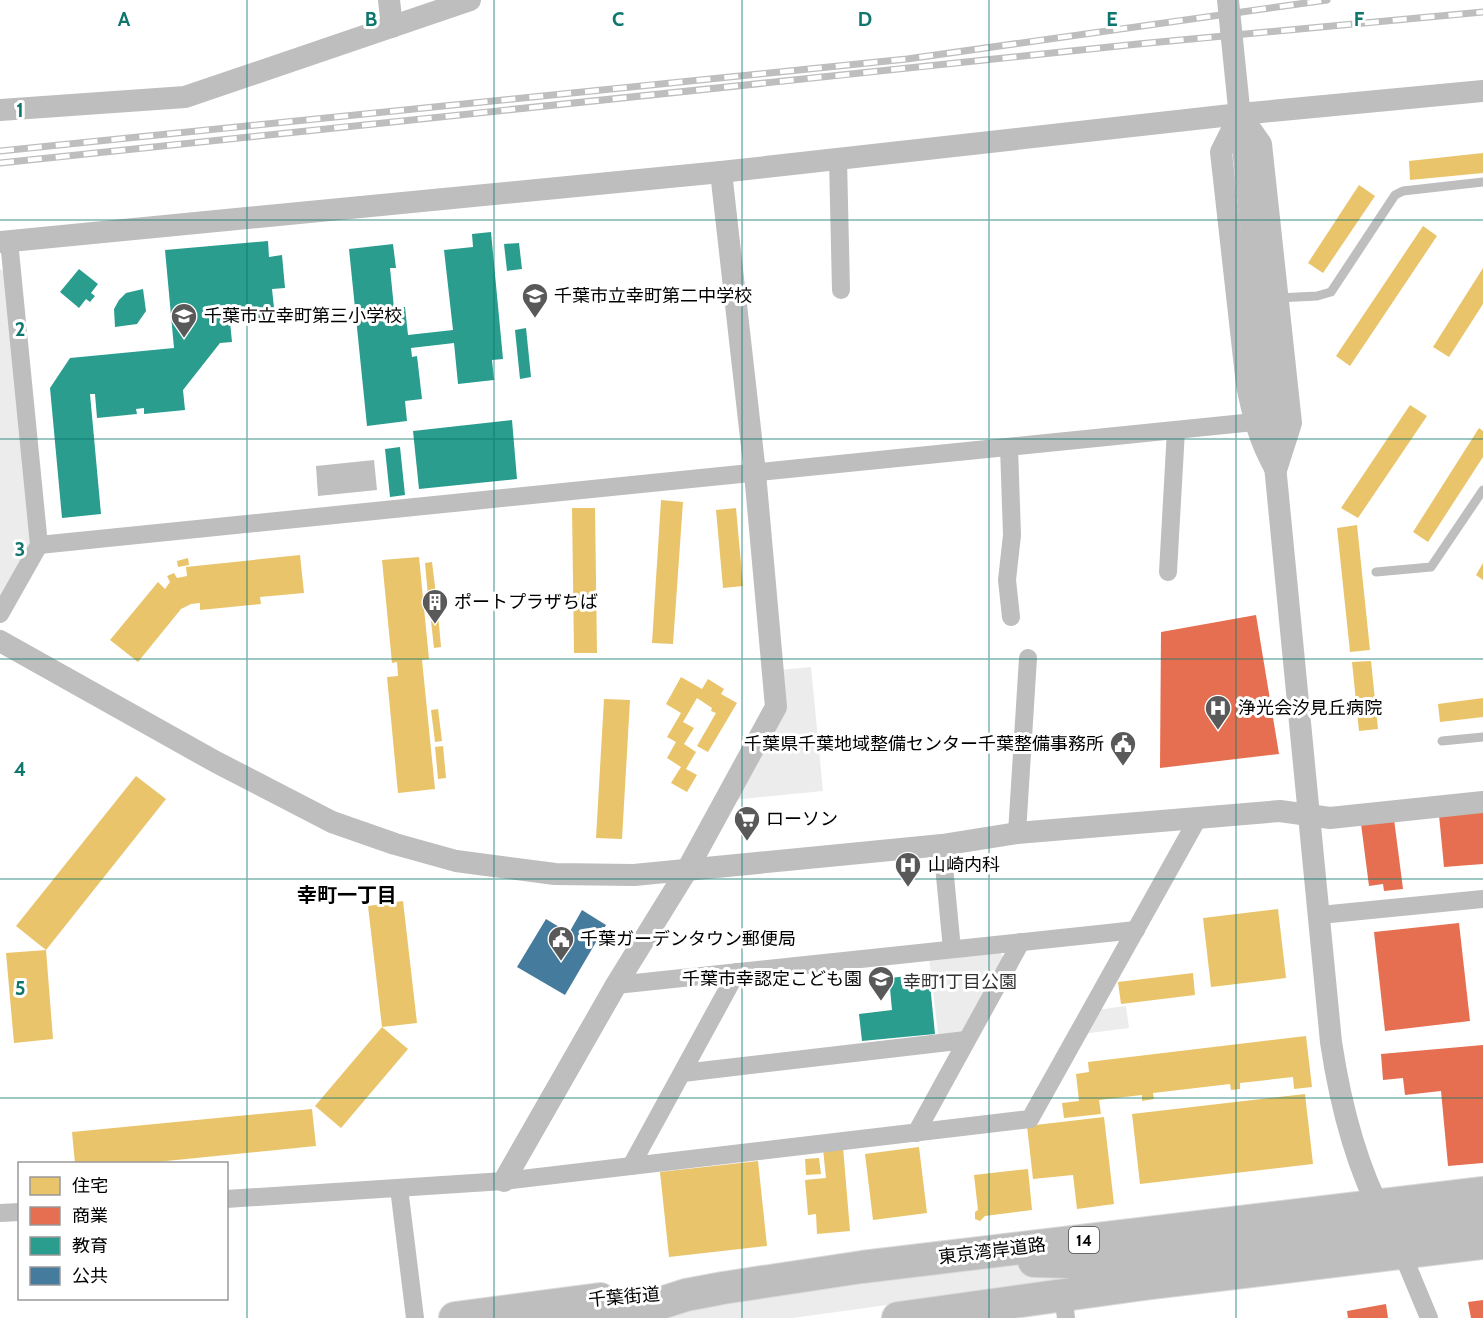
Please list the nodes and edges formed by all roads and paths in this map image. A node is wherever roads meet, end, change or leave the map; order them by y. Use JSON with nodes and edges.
{"nodes":[{"id":1,"x":389,"y":0,"type":"edge"},
{"id":2,"x":470,"y":0,"type":"edge"},
{"id":3,"x":1228,"y":0,"type":"edge"},
{"id":4,"x":392,"y":27,"type":"junction"},
{"id":5,"x":1483,"y":91,"type":"edge"},
{"id":6,"x":0,"y":110,"type":"edge"},
{"id":7,"x":1240,"y":114,"type":"junction"},
{"id":8,"x":838,"y":159,"type":"junction"},
{"id":9,"x":721,"y":172,"type":"junction"},
{"id":10,"x":1483,"y":182,"type":"edge"},
{"id":11,"x":5,"y":241,"type":"edge"},
{"id":12,"x":841,"y":290,"type":"dead end"},
{"id":13,"x":1278,"y":298,"type":"junction"},
{"id":14,"x":1254,"y":422,"type":"junction"},
{"id":15,"x":1176,"y":430,"type":"junction"},
{"id":16,"x":1009,"y":447,"type":"junction"},
{"id":17,"x":1276,"y":470,"type":"junction"},
{"id":18,"x":755,"y":473,"type":"junction"},
{"id":19,"x":1483,"y":490,"type":"edge"},
{"id":20,"x":39,"y":545,"type":"junction"},
{"id":21,"x":1376,"y":572,"type":"dead end"},
{"id":22,"x":1168,"y":573,"type":"dead end"},
{"id":23,"x":0,"y":614,"type":"edge"},
{"id":24,"x":1011,"y":617,"type":"dead end"},
{"id":25,"x":0,"y":641,"type":"edge"},
{"id":26,"x":1028,"y":658,"type":"dead end"},
{"id":27,"x":1483,"y":737,"type":"edge"},
{"id":28,"x":1442,"y":741,"type":"dead end"},
{"id":29,"x":1483,"y":802,"type":"edge"},
{"id":30,"x":1310,"y":815,"type":"junction"},
{"id":31,"x":1197,"y":819,"type":"junction"},
{"id":32,"x":1017,"y":833,"type":"junction"},
{"id":33,"x":942,"y":845,"type":"junction"},
{"id":34,"x":687,"y":870,"type":"junction"},
{"id":35,"x":1483,"y":899,"type":"edge"},
{"id":36,"x":1320,"y":915,"type":"junction"},
{"id":37,"x":1136,"y":930,"type":"junction"},
{"id":38,"x":1020,"y":942,"type":"junction"},
{"id":39,"x":952,"y":949,"type":"junction"},
{"id":40,"x":737,"y":972,"type":"junction"},
{"id":41,"x":616,"y":985,"type":"junction"},
{"id":42,"x":966,"y":1040,"type":"junction"},
{"id":43,"x":683,"y":1072,"type":"junction"},
{"id":44,"x":916,"y":1133,"type":"junction"},
{"id":45,"x":631,"y":1166,"type":"junction"},
{"id":46,"x":504,"y":1181,"type":"junction"},
{"id":47,"x":399,"y":1188,"type":"junction"},
{"id":48,"x":1483,"y":1193,"type":"edge"},
{"id":49,"x":228,"y":1199,"type":"edge"},
{"id":50,"x":1376,"y":1204,"type":"junction"},
{"id":51,"x":18,"y":1212,"type":"edge"},
{"id":52,"x":0,"y":1214,"type":"edge"},
{"id":53,"x":1483,"y":1215,"type":"edge"},
{"id":54,"x":1483,"y":1243,"type":"edge"},
{"id":55,"x":1402,"y":1253,"type":"junction"},
{"id":56,"x":974,"y":1254,"type":"junction"},
{"id":57,"x":686,"y":1295,"type":"junction"},
{"id":58,"x":1064,"y":1306,"type":"edge"},
{"id":59,"x":415,"y":1318,"type":"edge"},
{"id":60,"x":455,"y":1318,"type":"edge"},
{"id":61,"x":574,"y":1318,"type":"edge"},
{"id":62,"x":898,"y":1318,"type":"edge"},
{"id":63,"x":1429,"y":1318,"type":"edge"}],
"edges":[{"from":1,"to":4,"type":"street"},
{"from":2,"to":4,"type":"street"},
{"from":3,"to":17,"type":"street","bridge":true},
{"from":4,"to":6,"type":"street"},
{"from":5,"to":7,"type":"street"},
{"from":7,"to":8,"type":"street"},
{"from":7,"to":13,"type":"street"},
{"from":7,"to":14,"type":"street"},
{"from":8,"to":9,"type":"street"},
{"from":8,"to":12,"type":"street"},
{"from":9,"to":11,"type":"street"},
{"from":9,"to":18,"type":"street"},
{"from":10,"to":13,"type":"lane"},
{"from":11,"to":20,"type":"street"},
{"from":13,"to":17,"type":"street"},
{"from":14,"to":15,"type":"street"},
{"from":14,"to":17,"type":"street"},
{"from":15,"to":16,"type":"street"},
{"from":15,"to":22,"type":"street"},
{"from":16,"to":18,"type":"street"},
{"from":16,"to":24,"type":"street"},
{"from":17,"to":30,"type":"street"},
{"from":18,"to":20,"type":"street"},
{"from":18,"to":34,"type":"street"},
{"from":19,"to":21,"type":"lane"},
{"from":20,"to":23,"type":"street"},
{"from":25,"to":34,"type":"street"},
{"from":26,"to":32,"type":"street"},
{"from":27,"to":28,"type":"lane"},
{"from":29,"to":30,"type":"street"},
{"from":30,"to":31,"type":"street"},
{"from":30,"to":36,"type":"street"},
{"from":31,"to":32,"type":"street"},
{"from":31,"to":37,"type":"street"},
{"from":32,"to":33,"type":"street"},
{"from":33,"to":34,"type":"street"},
{"from":33,"to":39,"type":"street"},
{"from":34,"to":41,"type":"street"},
{"from":35,"to":36,"type":"street"},
{"from":36,"to":50,"type":"street"},
{"from":37,"to":38,"type":"street"},
{"from":37,"to":44,"type":"street"},
{"from":38,"to":39,"type":"street"},
{"from":38,"to":42,"type":"street"},
{"from":39,"to":40,"type":"street"},
{"from":40,"to":41,"type":"street"},
{"from":40,"to":43,"type":"street"},
{"from":41,"to":46,"type":"street"},
{"from":42,"to":43,"type":"street"},
{"from":42,"to":44,"type":"street"},
{"from":43,"to":45,"type":"street"},
{"from":44,"to":45,"type":"street"},
{"from":45,"to":46,"type":"street"},
{"from":46,"to":47,"type":"street"},
{"from":47,"to":49,"type":"street"},
{"from":47,"to":59,"type":"street"},
{"from":48,"to":50,"type":"highway","name":"東京湾岸道路","number":"14"},
{"from":50,"to":53,"type":"highway"},
{"from":50,"to":55,"type":"street"},
{"from":50,"to":56,"type":"highway","name":"東京湾岸道路","number":"14"},
{"from":51,"to":52,"type":"street"},
{"from":54,"to":55,"type":"highway"},
{"from":55,"to":56,"type":"highway"},
{"from":55,"to":58,"type":"highway"},
{"from":55,"to":63,"type":"street"},
{"from":56,"to":57,"type":"highway","name":"東京湾岸道路","number":"14"},
{"from":57,"to":60,"type":"highway","name":"千葉街道","number":"14"},
{"from":57,"to":61,"type":"highway","name":"東京湾岸道路"},
{"from":58,"to":62,"type":"highway"}]}
